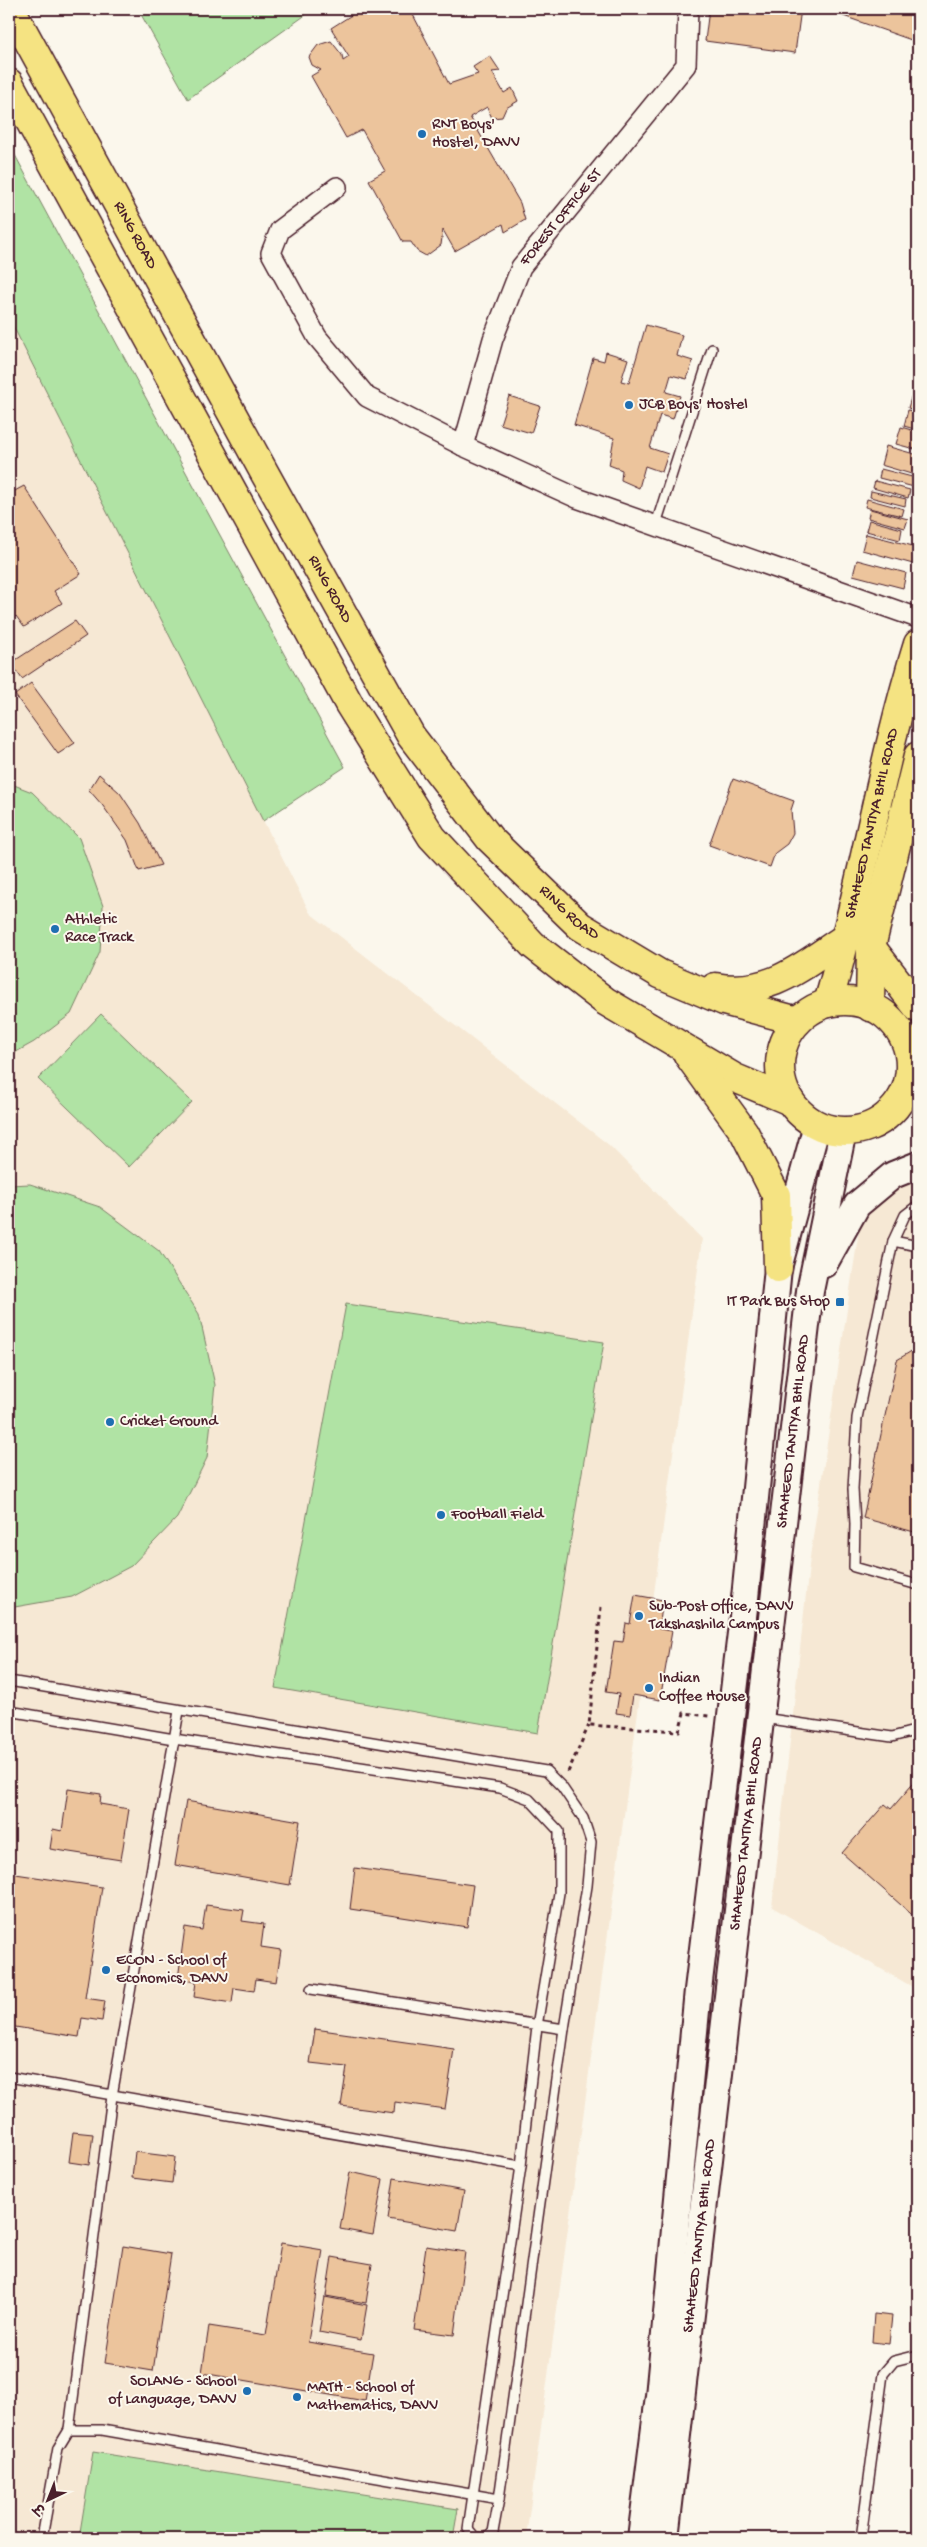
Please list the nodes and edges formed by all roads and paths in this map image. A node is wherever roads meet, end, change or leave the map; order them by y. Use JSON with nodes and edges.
{"nodes":[{"id":1,"x":11,"y":9,"type":"edge"},
{"id":2,"x":688,"y":9,"type":"edge"},
{"id":3,"x":9,"y":84,"type":"edge"},
{"id":4,"x":337,"y":187,"type":"dead end"},
{"id":5,"x":712,"y":349,"type":"dead end"},
{"id":6,"x":463,"y":446,"type":"junction"},
{"id":7,"x":656,"y":524,"type":"junction"},
{"id":8,"x":918,"y":618,"type":"edge"},
{"id":9,"x":918,"y":644,"type":"edge"},
{"id":10,"x":918,"y":756,"type":"edge"},
{"id":11,"x":490,"y":840,"type":"junction"},
{"id":12,"x":860,"y":941,"type":"junction"},
{"id":13,"x":828,"y":1004,"type":"junction"},
{"id":14,"x":870,"y":1007,"type":"junction"},
{"id":15,"x":918,"y":1008,"type":"edge"},
{"id":16,"x":798,"y":1020,"type":"junction"},
{"id":17,"x":911,"y":1044,"type":"edge"},
{"id":18,"x":681,"y":1046,"type":"junction"},
{"id":19,"x":790,"y":1100,"type":"junction"},
{"id":20,"x":907,"y":1108,"type":"edge"},
{"id":21,"x":816,"y":1124,"type":"junction"},
{"id":22,"x":843,"y":1131,"type":"junction"},
{"id":23,"x":918,"y":1165,"type":"edge"},
{"id":24,"x":918,"y":1205,"type":"edge"},
{"id":25,"x":893,"y":1240,"type":"junction"},
{"id":26,"x":918,"y":1246,"type":"edge"},
{"id":27,"x":778,"y":1268,"type":"junction"},
{"id":28,"x":810,"y":1291,"type":"junction"},
{"id":29,"x":918,"y":1584,"type":"edge"},
{"id":30,"x":600,"y":1607,"type":"dead end"},
{"id":31,"x":9,"y":1681,"type":"edge"},
{"id":32,"x":9,"y":1711,"type":"edge"},
{"id":33,"x":179,"y":1711,"type":"junction"},
{"id":34,"x":730,"y":1718,"type":"junction"},
{"id":35,"x":761,"y":1718,"type":"junction"},
{"id":36,"x":589,"y":1725,"type":"junction"},
{"id":37,"x":918,"y":1730,"type":"edge"},
{"id":38,"x":174,"y":1739,"type":"junction"},
{"id":39,"x":562,"y":1787,"type":"junction"},
{"id":40,"x":311,"y":1989,"type":"dead end"},
{"id":41,"x":537,"y":2026,"type":"junction"},
{"id":42,"x":564,"y":2029,"type":"junction"},
{"id":43,"x":9,"y":2077,"type":"edge"},
{"id":44,"x":112,"y":2096,"type":"junction"},
{"id":45,"x":521,"y":2166,"type":"junction"},
{"id":46,"x":918,"y":2355,"type":"edge"},
{"id":47,"x":69,"y":2430,"type":"junction"},
{"id":48,"x":473,"y":2495,"type":"junction"},
{"id":49,"x":499,"y":2499,"type":"junction"},
{"id":50,"x":42,"y":2538,"type":"edge"},
{"id":51,"x":483,"y":2538,"type":"edge"},
{"id":52,"x":641,"y":2538,"type":"edge"},
{"id":53,"x":665,"y":2538,"type":"edge"},
{"id":54,"x":861,"y":2538,"type":"edge"}],
"edges":[{"from":1,"to":11,"type":"main road","name":"RING ROAD"},
{"from":2,"to":6,"type":"street","name":"FOREST OFFICE ST"},
{"from":3,"to":18,"type":"main road"},
{"from":4,"to":6,"type":"street"},
{"from":5,"to":7,"type":"lane"},
{"from":6,"to":7,"type":"street"},
{"from":7,"to":8,"type":"street"},
{"from":9,"to":12,"type":"main road","name":"SHAHEED TANTIYA BHIL ROAD"},
{"from":10,"to":12,"type":"main road","name":"SHAHEED TANTIYA BHIL ROAD"},
{"from":11,"to":12,"type":"main road"},
{"from":11,"to":16,"type":"main road","name":"RING ROAD"},
{"from":12,"to":13,"type":"main road","name":"SHAHEED TANTIYA BHIL ROAD"},
{"from":12,"to":14,"type":"main road","name":"SHAHEED TANTIYA BHIL ROAD"},
{"from":12,"to":15,"type":"main road"},
{"from":13,"to":14,"type":"main road"},
{"from":13,"to":16,"type":"main road"},
{"from":14,"to":17,"type":"main road"},
{"from":16,"to":19,"type":"main road"},
{"from":17,"to":20,"type":"main road"},
{"from":18,"to":19,"type":"main road"},
{"from":18,"to":27,"type":"main road"},
{"from":19,"to":21,"type":"main road"},
{"from":20,"to":22,"type":"main road"},
{"from":21,"to":22,"type":"main road"},
{"from":21,"to":27,"type":"main road"},
{"from":22,"to":28,"type":"main road","name":"SHAHEED TANTIYA BHIL ROAD"},
{"from":23,"to":28,"type":"main road"},
{"from":24,"to":25,"type":"lane"},
{"from":25,"to":26,"type":"lane"},
{"from":25,"to":29,"type":"lane"},
{"from":27,"to":34,"type":"main road"},
{"from":28,"to":35,"type":"main road","name":"SHAHEED TANTIYA BHIL ROAD"},
{"from":30,"to":36,"type":"path"},
{"from":31,"to":33,"type":"lane"},
{"from":32,"to":38,"type":"lane"},
{"from":33,"to":38,"type":"lane"},
{"from":33,"to":39,"type":"lane"},
{"from":34,"to":35,"type":"main road"},
{"from":34,"to":36,"type":"path"},
{"from":34,"to":52,"type":"main road"},
{"from":35,"to":37,"type":"lane"},
{"from":35,"to":53,"type":"main road","name":"SHAHEED TANTIYA BHIL ROAD"},
{"from":36,"to":39,"type":"path"},
{"from":38,"to":41,"type":"lane"},
{"from":38,"to":44,"type":"lane"},
{"from":39,"to":42,"type":"lane"},
{"from":40,"to":41,"type":"lane"},
{"from":41,"to":42,"type":"lane"},
{"from":41,"to":45,"type":"lane"},
{"from":42,"to":49,"type":"lane"},
{"from":43,"to":44,"type":"lane"},
{"from":44,"to":45,"type":"lane"},
{"from":44,"to":47,"type":"lane"},
{"from":45,"to":48,"type":"lane"},
{"from":46,"to":54,"type":"lane"},
{"from":47,"to":48,"type":"lane"},
{"from":47,"to":50,"type":"lane"},
{"from":48,"to":49,"type":"lane"},
{"from":48,"to":51,"type":"lane"},
{"from":49,"to":51,"type":"lane"}]}
